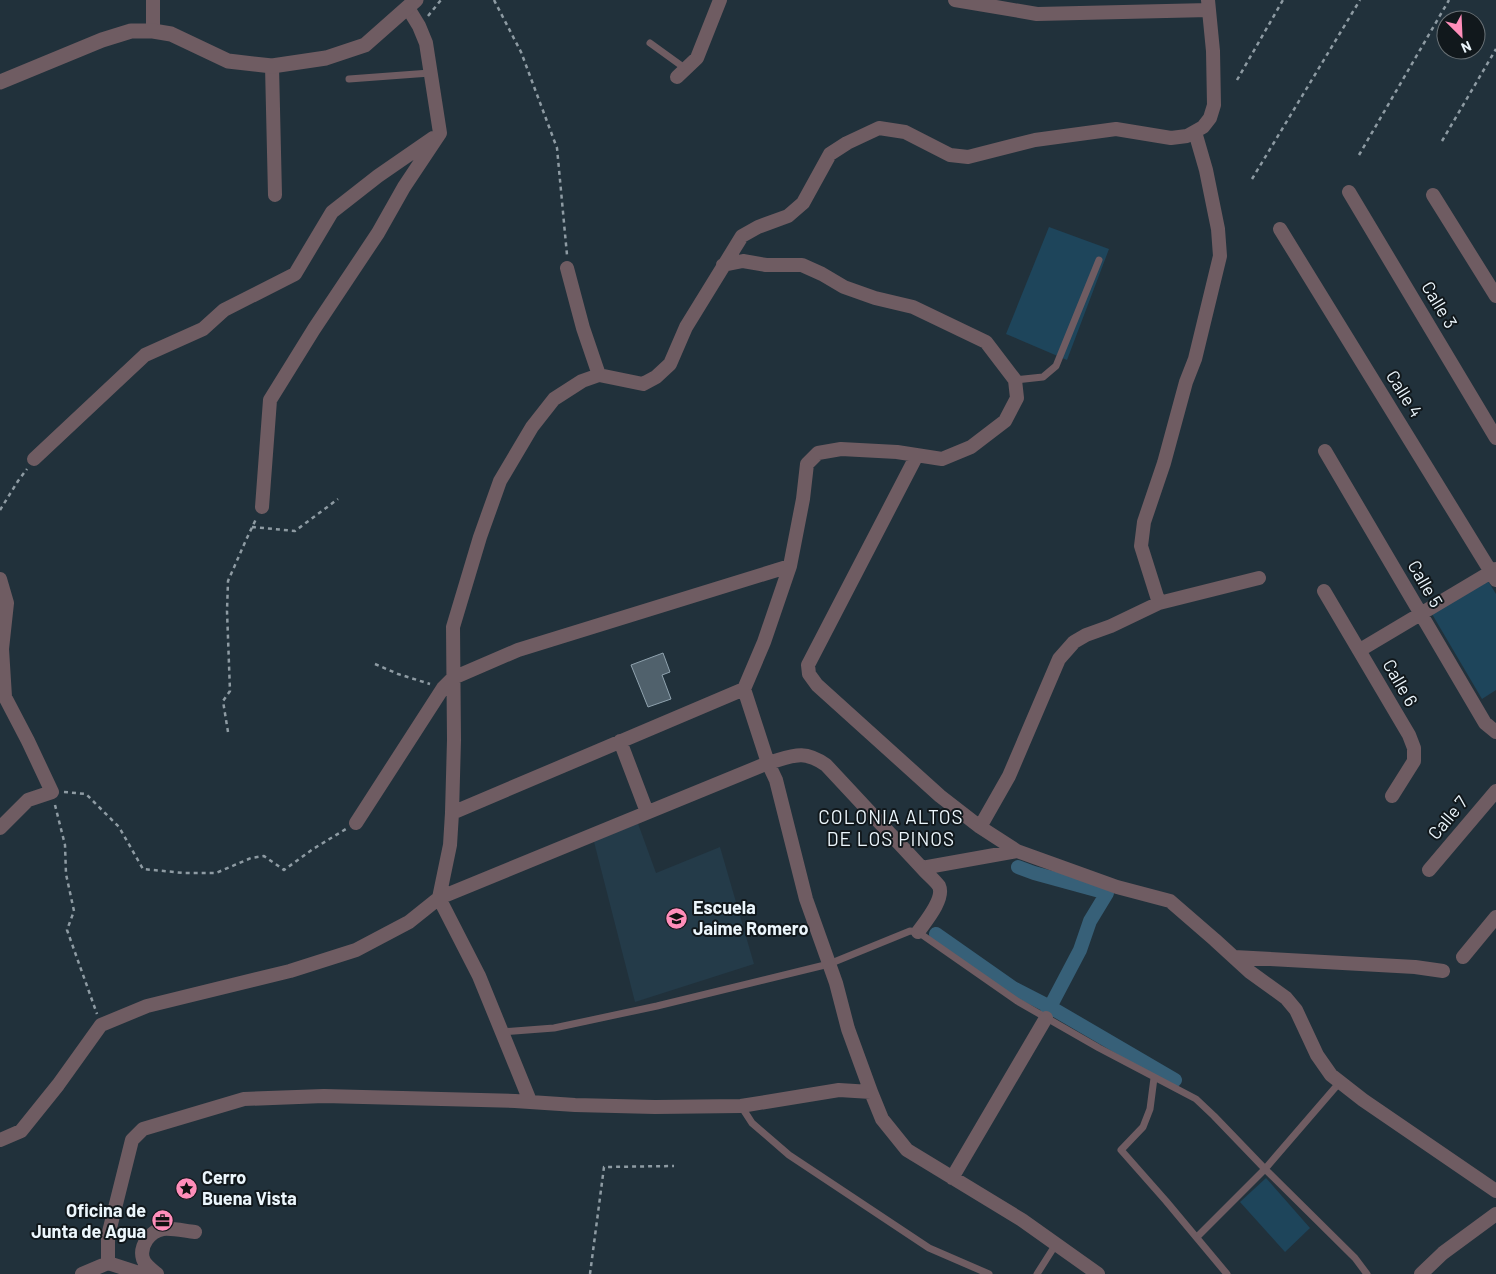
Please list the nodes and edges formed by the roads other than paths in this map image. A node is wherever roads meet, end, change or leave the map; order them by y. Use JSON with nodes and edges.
{"nodes":[{"id":1,"x":153,"y":0,"type":"edge"},
{"id":2,"x":720,"y":0,"type":"edge"},
{"id":3,"x":955,"y":0,"type":"edge"},
{"id":4,"x":412,"y":4,"type":"edge"},
{"id":5,"x":1208,"y":5,"type":"edge"},
{"id":6,"x":154,"y":30,"type":"junction"},
{"id":7,"x":650,"y":43,"type":"dead end"},
{"id":8,"x":272,"y":66,"type":"junction"},
{"id":9,"x":430,"y":73,"type":"junction"},
{"id":10,"x":682,"y":73,"type":"joint"},
{"id":11,"x":349,"y":79,"type":"dead end"},
{"id":12,"x":0,"y":82,"type":"edge"},
{"id":13,"x":1195,"y":132,"type":"junction"},
{"id":14,"x":440,"y":133,"type":"junction"},
{"id":15,"x":1349,"y":192,"type":"dead end"},
{"id":16,"x":275,"y":195,"type":"dead end"},
{"id":17,"x":1433,"y":195,"type":"dead end"},
{"id":18,"x":1280,"y":229,"type":"dead end"},
{"id":19,"x":1099,"y":260,"type":"dead end"},
{"id":20,"x":723,"y":265,"type":"junction"},
{"id":21,"x":568,"y":268,"type":"road end"},
{"id":22,"x":1496,"y":296,"type":"edge"},
{"id":23,"x":599,"y":375,"type":"junction"},
{"id":24,"x":1016,"y":380,"type":"junction"},
{"id":25,"x":1496,"y":438,"type":"edge"},
{"id":26,"x":1325,"y":451,"type":"dead end"},
{"id":27,"x":917,"y":455,"type":"junction"},
{"id":28,"x":34,"y":460,"type":"road end"},
{"id":29,"x":262,"y":507,"type":"road end"},
{"id":30,"x":790,"y":566,"type":"junction"},
{"id":31,"x":1494,"y":573,"type":"edge"},
{"id":32,"x":1259,"y":578,"type":"dead end"},
{"id":33,"x":0,"y":580,"type":"edge"},
{"id":34,"x":1324,"y":591,"type":"dead end"},
{"id":35,"x":1159,"y":603,"type":"junction"},
{"id":36,"x":1420,"y":614,"type":"junction"},
{"id":37,"x":1360,"y":650,"type":"junction"},
{"id":38,"x":448,"y":683,"type":"junction"},
{"id":39,"x":744,"y":689,"type":"junction"},
{"id":40,"x":1496,"y":732,"type":"edge"},
{"id":41,"x":620,"y":742,"type":"junction"},
{"id":42,"x":768,"y":763,"type":"junction"},
{"id":43,"x":1496,"y":791,"type":"edge"},
{"id":44,"x":1392,"y":796,"type":"dead end"},
{"id":45,"x":647,"y":812,"type":"junction"},
{"id":46,"x":452,"y":813,"type":"junction"},
{"id":47,"x":356,"y":823,"type":"road end"},
{"id":48,"x":980,"y":827,"type":"junction"},
{"id":49,"x":0,"y":828,"type":"edge"},
{"id":50,"x":1017,"y":851,"type":"junction"},
{"id":51,"x":922,"y":868,"type":"junction"},
{"id":52,"x":1429,"y":870,"type":"dead end"},
{"id":53,"x":440,"y":898,"type":"junction"},
{"id":54,"x":1496,"y":917,"type":"edge"},
{"id":55,"x":918,"y":932,"type":"junction"},
{"id":56,"x":1234,"y":957,"type":"junction"},
{"id":57,"x":1463,"y":957,"type":"dead end"},
{"id":58,"x":829,"y":964,"type":"junction"},
{"id":59,"x":1443,"y":971,"type":"dead end"},
{"id":60,"x":1046,"y":1018,"type":"junction"},
{"id":61,"x":502,"y":1032,"type":"junction"},
{"id":62,"x":1154,"y":1078,"type":"junction"},
{"id":63,"x":1340,"y":1082,"type":"junction"},
{"id":64,"x":871,"y":1092,"type":"junction"},
{"id":65,"x":530,"y":1102,"type":"junction"},
{"id":66,"x":741,"y":1106,"type":"junction"},
{"id":67,"x":0,"y":1140,"type":"edge"},
{"id":68,"x":1265,"y":1169,"type":"junction"},
{"id":69,"x":952,"y":1178,"type":"junction"},
{"id":70,"x":1496,"y":1191,"type":"edge"},
{"id":71,"x":1496,"y":1214,"type":"edge"},
{"id":72,"x":195,"y":1232,"type":"dead end"},
{"id":73,"x":1197,"y":1237,"type":"junction"},
{"id":74,"x":1056,"y":1244,"type":"junction"},
{"id":75,"x":108,"y":1263,"type":"junction"},
{"id":76,"x":82,"y":1274,"type":"edge"},
{"id":77,"x":142,"y":1274,"type":"edge"},
{"id":78,"x":157,"y":1274,"type":"edge"},
{"id":79,"x":989,"y":1274,"type":"edge"},
{"id":80,"x":1037,"y":1274,"type":"edge"},
{"id":81,"x":1098,"y":1274,"type":"edge"},
{"id":82,"x":1227,"y":1274,"type":"edge"},
{"id":83,"x":1367,"y":1274,"type":"edge"},
{"id":84,"x":1421,"y":1274,"type":"edge"}],
"edges":[{"from":1,"to":6,"type":"street"},
{"from":2,"to":10,"type":"street"},
{"from":3,"to":5,"type":"street"},
{"from":4,"to":8,"type":"street"},
{"from":4,"to":9,"type":"street"},
{"from":5,"to":13,"type":"street"},
{"from":6,"to":8,"type":"street"},
{"from":6,"to":12,"type":"street"},
{"from":7,"to":10,"type":"lane"},
{"from":8,"to":16,"type":"street"},
{"from":9,"to":11,"type":"lane"},
{"from":9,"to":14,"type":"street"},
{"from":13,"to":20,"type":"street"},
{"from":13,"to":35,"type":"street"},
{"from":14,"to":28,"type":"street"},
{"from":14,"to":29,"type":"street"},
{"from":15,"to":25,"type":"street","name":"Calle 3"},
{"from":17,"to":22,"type":"street"},
{"from":18,"to":31,"type":"street","name":"Calle 4"},
{"from":19,"to":24,"type":"lane"},
{"from":20,"to":23,"type":"street"},
{"from":20,"to":24,"type":"street"},
{"from":21,"to":23,"type":"street"},
{"from":23,"to":38,"type":"street"},
{"from":24,"to":27,"type":"street"},
{"from":26,"to":36,"type":"street","name":"Calle 5"},
{"from":27,"to":30,"type":"street"},
{"from":27,"to":48,"type":"street"},
{"from":30,"to":38,"type":"street"},
{"from":30,"to":39,"type":"street"},
{"from":31,"to":36,"type":"street"},
{"from":32,"to":35,"type":"street"},
{"from":33,"to":49,"type":"street"},
{"from":34,"to":37,"type":"street","name":"Calle 6"},
{"from":35,"to":48,"type":"street"},
{"from":36,"to":37,"type":"street"},
{"from":36,"to":40,"type":"street","name":"Calle 5"},
{"from":37,"to":44,"type":"street","name":"Calle 6"},
{"from":38,"to":46,"type":"street"},
{"from":38,"to":47,"type":"street"},
{"from":39,"to":41,"type":"street"},
{"from":39,"to":42,"type":"street"},
{"from":41,"to":45,"type":"street"},
{"from":41,"to":46,"type":"street"},
{"from":42,"to":45,"type":"street"},
{"from":42,"to":51,"type":"street"},
{"from":42,"to":58,"type":"street"},
{"from":43,"to":52,"type":"street","name":"Calle 7"},
{"from":45,"to":53,"type":"street"},
{"from":46,"to":53,"type":"street"},
{"from":48,"to":50,"type":"street"},
{"from":50,"to":51,"type":"street"},
{"from":50,"to":56,"type":"street"},
{"from":51,"to":55,"type":"street"},
{"from":53,"to":61,"type":"street"},
{"from":53,"to":67,"type":"street"},
{"from":54,"to":57,"type":"street"},
{"from":55,"to":58,"type":"lane"},
{"from":55,"to":60,"type":"lane"},
{"from":56,"to":59,"type":"street"},
{"from":56,"to":63,"type":"street"},
{"from":58,"to":61,"type":"lane"},
{"from":58,"to":64,"type":"street"},
{"from":60,"to":62,"type":"lane"},
{"from":60,"to":69,"type":"street"},
{"from":61,"to":65,"type":"street"},
{"from":62,"to":68,"type":"lane"},
{"from":62,"to":73,"type":"lane"},
{"from":63,"to":68,"type":"lane"},
{"from":63,"to":70,"type":"street"},
{"from":64,"to":66,"type":"street"},
{"from":64,"to":69,"type":"street"},
{"from":65,"to":66,"type":"street"},
{"from":65,"to":75,"type":"street"},
{"from":66,"to":79,"type":"lane"},
{"from":68,"to":73,"type":"lane"},
{"from":68,"to":83,"type":"lane"},
{"from":69,"to":74,"type":"street"},
{"from":71,"to":84,"type":"street"},
{"from":72,"to":78,"type":"street"},
{"from":73,"to":82,"type":"lane"},
{"from":74,"to":80,"type":"lane"},
{"from":74,"to":81,"type":"street"},
{"from":75,"to":76,"type":"street"},
{"from":75,"to":77,"type":"street"}]}
